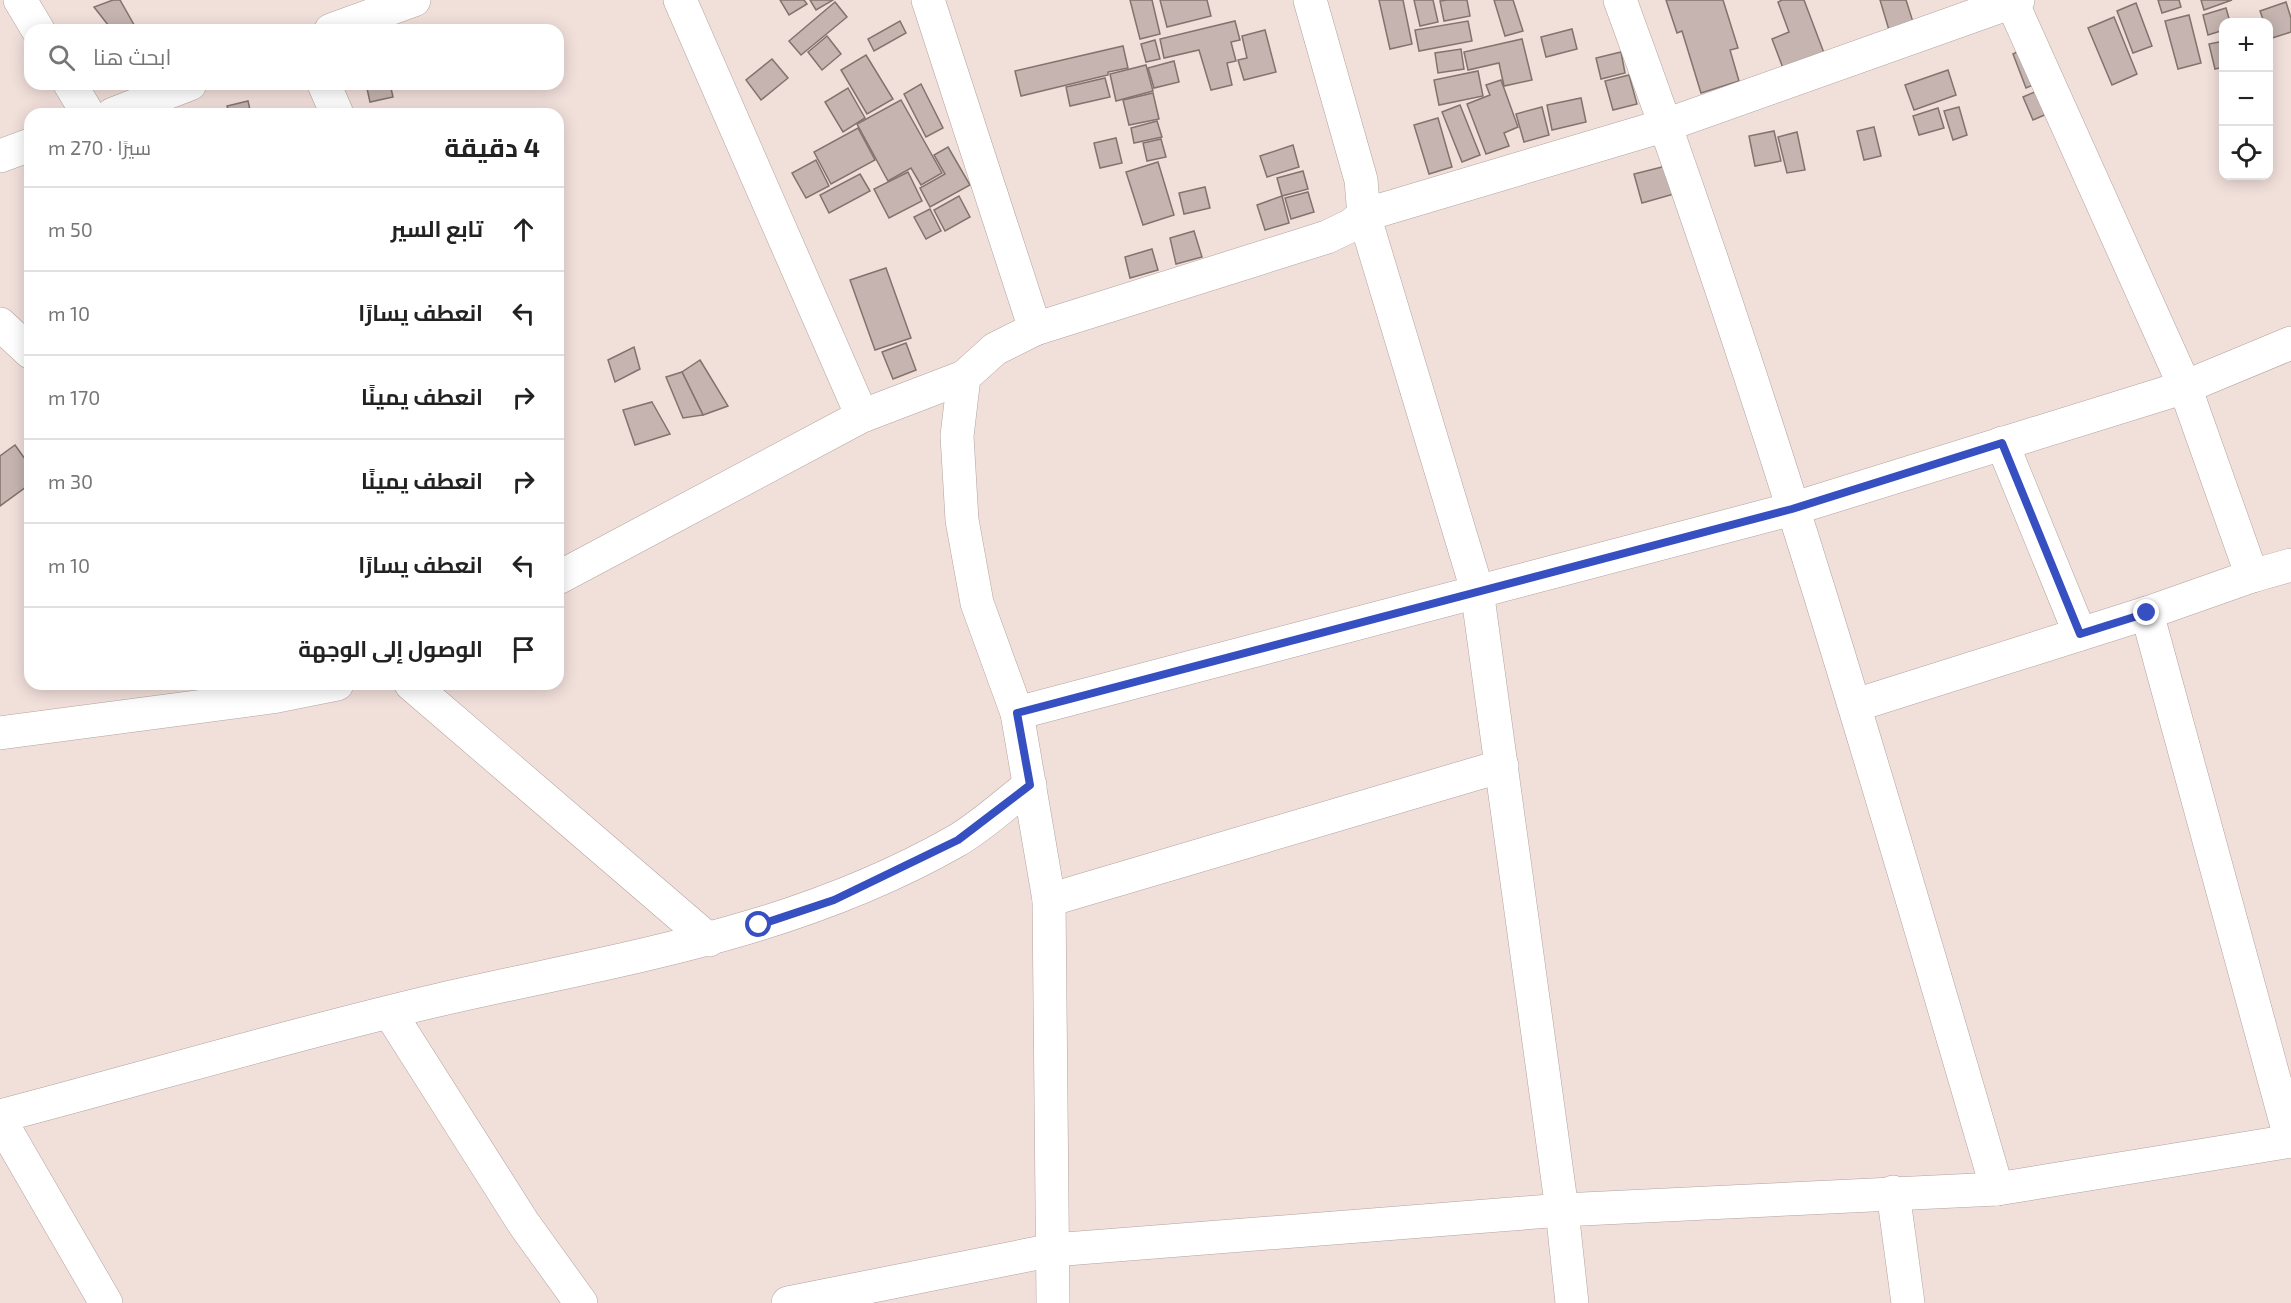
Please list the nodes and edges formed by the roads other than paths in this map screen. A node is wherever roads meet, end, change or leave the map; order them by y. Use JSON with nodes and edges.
{"nodes":[{"id":1,"x":20,"y":0,"type":"edge"},
{"id":2,"x":414,"y":0,"type":"edge"},
{"id":3,"x":680,"y":0,"type":"edge"},
{"id":4,"x":928,"y":0,"type":"edge"},
{"id":5,"x":1310,"y":0,"type":"edge"},
{"id":6,"x":1620,"y":0,"type":"edge"},
{"id":7,"x":2013,"y":1,"type":"edge"},
{"id":8,"x":34,"y":24,"type":"edge"},
{"id":9,"x":348,"y":24,"type":"edge"},
{"id":10,"x":74,"y":90,"type":"edge"},
{"id":11,"x":175,"y":90,"type":"edge"},
{"id":12,"x":327,"y":90,"type":"edge"},
{"id":13,"x":84,"y":108,"type":"edge"},
{"id":14,"x":128,"y":108,"type":"edge"},
{"id":15,"x":334,"y":108,"type":"edge"},
{"id":16,"x":1666,"y":125,"type":"junction"},
{"id":17,"x":24,"y":147,"type":"edge"},
{"id":18,"x":0,"y":156,"type":"edge"},
{"id":19,"x":1364,"y":215,"type":"junction"},
{"id":20,"x":0,"y":324,"type":"edge"},
{"id":21,"x":1035,"y":329,"type":"junction"},
{"id":22,"x":2291,"y":343,"type":"edge"},
{"id":23,"x":24,"y":346,"type":"edge"},
{"id":24,"x":964,"y":377,"type":"junction"},
{"id":25,"x":2185,"y":387,"type":"junction"},
{"id":26,"x":862,"y":416,"type":"junction"},
{"id":27,"x":2002,"y":443,"type":"junction"},
{"id":28,"x":1792,"y":509,"type":"junction"},
{"id":29,"x":2291,"y":565,"type":"edge"},
{"id":30,"x":564,"y":575,"type":"edge"},
{"id":31,"x":2252,"y":576,"type":"junction"},
{"id":32,"x":1477,"y":590,"type":"junction"},
{"id":33,"x":2147,"y":613,"type":"junction"},
{"id":34,"x":2080,"y":634,"type":"junction"},
{"id":35,"x":307,"y":690,"type":"edge"},
{"id":36,"x":418,"y":690,"type":"edge"},
{"id":37,"x":1856,"y":705,"type":"junction"},
{"id":38,"x":1017,"y":713,"type":"junction"},
{"id":39,"x":0,"y":733,"type":"edge"},
{"id":40,"x":1502,"y":766,"type":"junction"},
{"id":41,"x":1030,"y":785,"type":"junction"},
{"id":42,"x":1049,"y":900,"type":"junction"},
{"id":43,"x":709,"y":940,"type":"junction"},
{"id":44,"x":390,"y":1013,"type":"junction"},
{"id":45,"x":0,"y":1118,"type":"edge"},
{"id":46,"x":2291,"y":1141,"type":"edge"},
{"id":47,"x":1997,"y":1189,"type":"junction"},
{"id":48,"x":1893,"y":1192,"type":"junction"},
{"id":49,"x":1562,"y":1210,"type":"junction"},
{"id":50,"x":1053,"y":1250,"type":"junction"},
{"id":51,"x":106,"y":1303,"type":"edge"},
{"id":52,"x":581,"y":1303,"type":"edge"},
{"id":53,"x":788,"y":1303,"type":"edge"},
{"id":54,"x":1053,"y":1303,"type":"edge"},
{"id":55,"x":1572,"y":1303,"type":"edge"},
{"id":56,"x":1908,"y":1303,"type":"edge"}],
"edges":[{"from":1,"to":8,"type":"street"},
{"from":2,"to":9,"type":"street"},
{"from":3,"to":26,"type":"street"},
{"from":4,"to":21,"type":"street"},
{"from":5,"to":19,"type":"street"},
{"from":6,"to":16,"type":"street"},
{"from":7,"to":16,"type":"street"},
{"from":7,"to":25,"type":"street"},
{"from":10,"to":13,"type":"street"},
{"from":11,"to":14,"type":"street"},
{"from":12,"to":15,"type":"street"},
{"from":16,"to":19,"type":"street"},
{"from":16,"to":28,"type":"street"},
{"from":17,"to":18,"type":"street"},
{"from":19,"to":21,"type":"street"},
{"from":19,"to":32,"type":"street"},
{"from":20,"to":23,"type":"street"},
{"from":21,"to":24,"type":"street"},
{"from":22,"to":25,"type":"street"},
{"from":24,"to":26,"type":"street"},
{"from":24,"to":38,"type":"street"},
{"from":25,"to":27,"type":"street"},
{"from":25,"to":31,"type":"street"},
{"from":26,"to":30,"type":"street"},
{"from":27,"to":28,"type":"street"},
{"from":27,"to":34,"type":"street"},
{"from":28,"to":32,"type":"street"},
{"from":28,"to":37,"type":"street"},
{"from":29,"to":31,"type":"street"},
{"from":31,"to":33,"type":"street"},
{"from":32,"to":38,"type":"street"},
{"from":32,"to":40,"type":"street"},
{"from":33,"to":34,"type":"street"},
{"from":33,"to":46,"type":"street"},
{"from":34,"to":37,"type":"street"},
{"from":35,"to":39,"type":"street"},
{"from":36,"to":43,"type":"street"},
{"from":37,"to":47,"type":"street"},
{"from":38,"to":41,"type":"street"},
{"from":40,"to":42,"type":"street"},
{"from":40,"to":49,"type":"street"},
{"from":41,"to":42,"type":"street"},
{"from":41,"to":43,"type":"street"},
{"from":42,"to":50,"type":"street"},
{"from":43,"to":44,"type":"street"},
{"from":44,"to":45,"type":"street"},
{"from":44,"to":52,"type":"street"},
{"from":45,"to":51,"type":"street"},
{"from":46,"to":47,"type":"street"},
{"from":47,"to":48,"type":"street"},
{"from":48,"to":49,"type":"street"},
{"from":48,"to":56,"type":"street"},
{"from":49,"to":50,"type":"street"},
{"from":49,"to":55,"type":"street"},
{"from":50,"to":53,"type":"street"},
{"from":50,"to":54,"type":"street"}]}
